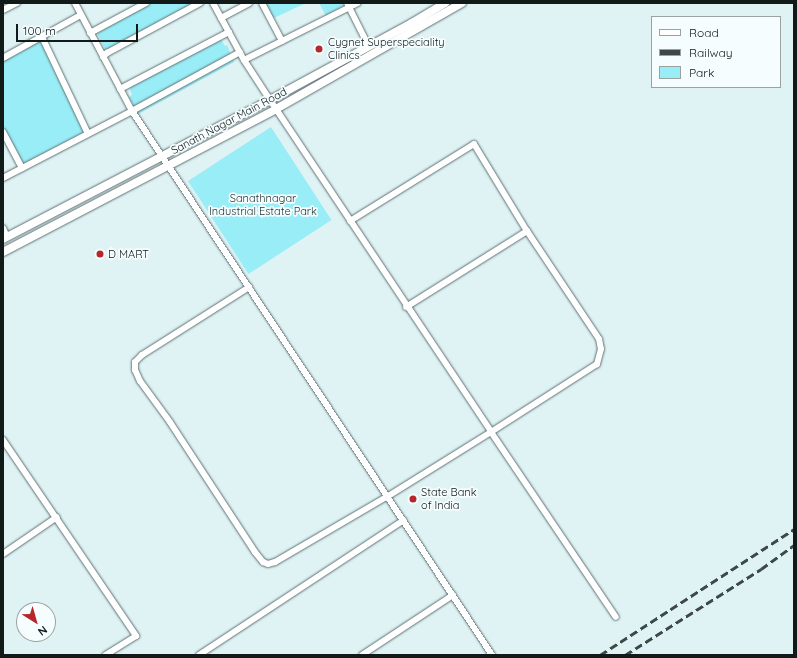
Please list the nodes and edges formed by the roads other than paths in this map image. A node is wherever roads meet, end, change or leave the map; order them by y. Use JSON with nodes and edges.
{"nodes":[{"id":1,"x":17,"y":3,"type":"edge"},
{"id":2,"x":75,"y":3,"type":"edge"},
{"id":3,"x":146,"y":3,"type":"edge"},
{"id":4,"x":200,"y":3,"type":"edge"},
{"id":5,"x":213,"y":3,"type":"edge"},
{"id":6,"x":249,"y":3,"type":"edge"},
{"id":7,"x":262,"y":3,"type":"edge"},
{"id":8,"x":358,"y":3,"type":"edge"},
{"id":9,"x":445,"y":3,"type":"edge"},
{"id":10,"x":462,"y":3,"type":"edge"},
{"id":11,"x":348,"y":5,"type":"edge"},
{"id":12,"x":3,"y":10,"type":"edge"},
{"id":13,"x":81,"y":15,"type":"junction"},
{"id":14,"x":221,"y":18,"type":"junction"},
{"id":15,"x":229,"y":32,"type":"junction"},
{"id":16,"x":90,"y":33,"type":"junction"},
{"id":17,"x":42,"y":37,"type":"junction"},
{"id":18,"x":282,"y":41,"type":"junction"},
{"id":19,"x":368,"y":45,"type":"junction"},
{"id":20,"x":240,"y":52,"type":"junction"},
{"id":21,"x":102,"y":57,"type":"junction"},
{"id":22,"x":3,"y":58,"type":"edge"},
{"id":23,"x":244,"y":60,"type":"junction"},
{"id":24,"x":120,"y":89,"type":"junction"},
{"id":25,"x":270,"y":100,"type":"junction"},
{"id":26,"x":276,"y":109,"type":"junction"},
{"id":27,"x":132,"y":111,"type":"junction"},
{"id":28,"x":3,"y":132,"type":"edge"},
{"id":29,"x":88,"y":134,"type":"junction"},
{"id":30,"x":161,"y":157,"type":"junction"},
{"id":31,"x":168,"y":167,"type":"junction"},
{"id":32,"x":22,"y":168,"type":"junction"},
{"id":33,"x":3,"y":178,"type":"edge"},
{"id":34,"x":350,"y":221,"type":"junction"},
{"id":35,"x":3,"y":228,"type":"edge"},
{"id":36,"x":527,"y":230,"type":"junction"},
{"id":37,"x":5,"y":238,"type":"edge"},
{"id":38,"x":3,"y":252,"type":"edge"},
{"id":39,"x":249,"y":286,"type":"junction"},
{"id":40,"x":406,"y":307,"type":"junction"},
{"id":41,"x":491,"y":432,"type":"junction"},
{"id":42,"x":3,"y":440,"type":"edge"},
{"id":43,"x":388,"y":496,"type":"junction"},
{"id":44,"x":57,"y":517,"type":"junction"},
{"id":45,"x":404,"y":520,"type":"junction"},
{"id":46,"x":3,"y":554,"type":"edge"},
{"id":47,"x":453,"y":594,"type":"junction"},
{"id":48,"x":616,"y":617,"type":"dead end"},
{"id":49,"x":106,"y":655,"type":"edge"},
{"id":50,"x":199,"y":655,"type":"edge"},
{"id":51,"x":362,"y":655,"type":"edge"},
{"id":52,"x":492,"y":655,"type":"edge"}],
"edges":[{"from":1,"to":12,"type":"street"},
{"from":2,"to":13,"type":"street"},
{"from":3,"to":16,"type":"street"},
{"from":4,"to":21,"type":"street"},
{"from":5,"to":14,"type":"street"},
{"from":6,"to":14,"type":"street"},
{"from":7,"to":18,"type":"street"},
{"from":8,"to":11,"type":"street"},
{"from":9,"to":19,"type":"street","name":"Sanath Nagar Main Road"},
{"from":10,"to":26,"type":"street","name":"Sanath Nagar Main Road"},
{"from":11,"to":18,"type":"street"},
{"from":11,"to":19,"type":"street"},
{"from":13,"to":16,"type":"street"},
{"from":13,"to":17,"type":"street"},
{"from":14,"to":15,"type":"street"},
{"from":15,"to":20,"type":"street"},
{"from":15,"to":24,"type":"street"},
{"from":16,"to":21,"type":"street"},
{"from":17,"to":22,"type":"street"},
{"from":17,"to":29,"type":"street"},
{"from":18,"to":23,"type":"street"},
{"from":19,"to":25,"type":"street","name":"Sanath Nagar Main Road"},
{"from":20,"to":23,"type":"street"},
{"from":20,"to":27,"type":"street"},
{"from":21,"to":24,"type":"street"},
{"from":23,"to":25,"type":"street"},
{"from":24,"to":27,"type":"street"},
{"from":25,"to":26,"type":"street"},
{"from":25,"to":30,"type":"street","name":"Sanath Nagar Main Road"},
{"from":26,"to":31,"type":"street","name":"Sanath Nagar Main Road"},
{"from":26,"to":34,"type":"street"},
{"from":27,"to":29,"type":"street"},
{"from":27,"to":30,"type":"street"},
{"from":28,"to":32,"type":"street"},
{"from":29,"to":32,"type":"street"},
{"from":30,"to":31,"type":"street"},
{"from":30,"to":37,"type":"street","name":"Sanath Nagar Main Road"},
{"from":31,"to":38,"type":"street","name":"Sanath Nagar Main Road"},
{"from":31,"to":39,"type":"street"},
{"from":32,"to":33,"type":"street"},
{"from":34,"to":36,"type":"street"},
{"from":34,"to":40,"type":"street"},
{"from":35,"to":37,"type":"street"},
{"from":36,"to":40,"type":"street"},
{"from":36,"to":41,"type":"street"},
{"from":39,"to":43,"type":"street"},
{"from":39,"to":43,"type":"street"},
{"from":40,"to":41,"type":"street"},
{"from":41,"to":43,"type":"street"},
{"from":41,"to":48,"type":"street"},
{"from":42,"to":44,"type":"street"},
{"from":43,"to":45,"type":"street"},
{"from":44,"to":46,"type":"street"},
{"from":44,"to":49,"type":"street"},
{"from":45,"to":47,"type":"street"},
{"from":45,"to":50,"type":"street"},
{"from":47,"to":51,"type":"street"},
{"from":47,"to":52,"type":"street"}]}
